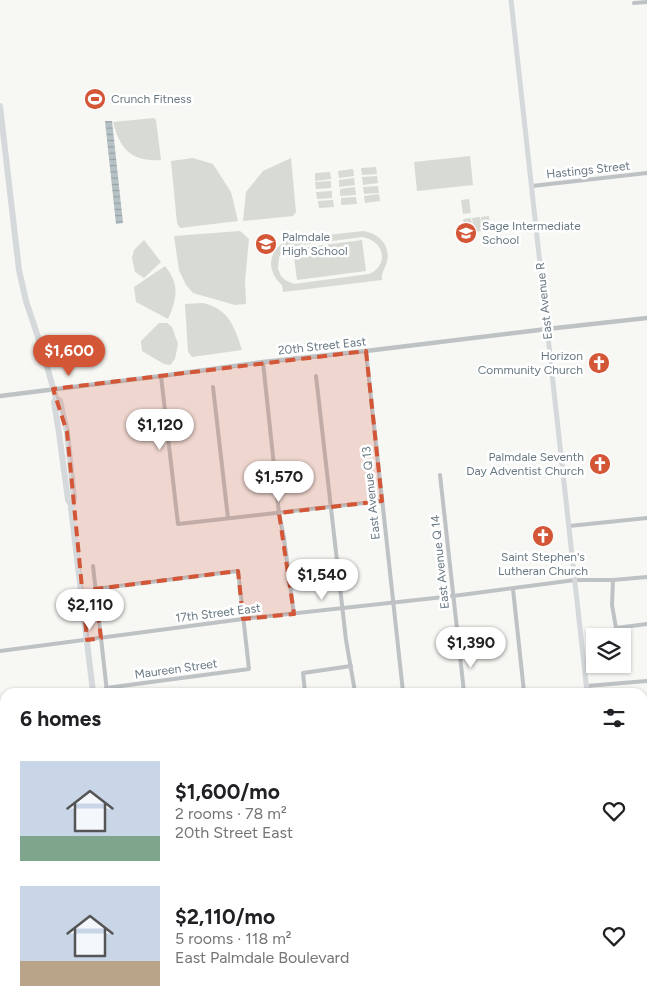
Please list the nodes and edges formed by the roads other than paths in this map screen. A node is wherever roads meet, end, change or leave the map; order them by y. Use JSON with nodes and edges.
{"nodes":[{"id":1,"x":511,"y":0,"type":"edge"},
{"id":2,"x":647,"y":2,"type":"edge"},
{"id":3,"x":634,"y":3,"type":"dead end"},
{"id":4,"x":0,"y":106,"type":"edge"},
{"id":5,"x":1,"y":128,"type":"edge"},
{"id":6,"x":647,"y":173,"type":"edge"},
{"id":7,"x":532,"y":186,"type":"junction"},
{"id":8,"x":647,"y":318,"type":"edge"},
{"id":9,"x":547,"y":328,"type":"junction"},
{"id":10,"x":366,"y":351,"type":"junction"},
{"id":11,"x":263,"y":362,"type":"junction"},
{"id":12,"x":161,"y":376,"type":"junction"},
{"id":13,"x":316,"y":376,"type":"dead end"},
{"id":14,"x":213,"y":387,"type":"dead end"},
{"id":15,"x":54,"y":389,"type":"junction"},
{"id":16,"x":0,"y":396,"type":"edge"},
{"id":17,"x":56,"y":398,"type":"junction"},
{"id":18,"x":62,"y":453,"type":"junction"},
{"id":19,"x":440,"y":475,"type":"dead end"},
{"id":20,"x":73,"y":484,"type":"junction"},
{"id":21,"x":382,"y":501,"type":"junction"},
{"id":22,"x":71,"y":505,"type":"junction"},
{"id":23,"x":331,"y":507,"type":"junction"},
{"id":24,"x":279,"y":513,"type":"junction"},
{"id":25,"x":228,"y":518,"type":"junction"},
{"id":26,"x":647,"y":518,"type":"edge"},
{"id":27,"x":569,"y":526,"type":"junction"},
{"id":28,"x":93,"y":566,"type":"dead end"},
{"id":29,"x":647,"y":577,"type":"edge"},
{"id":30,"x":575,"y":580,"type":"junction"},
{"id":31,"x":613,"y":580,"type":"junction"},
{"id":32,"x":513,"y":588,"type":"junction"},
{"id":33,"x":95,"y":589,"type":"junction"},
{"id":34,"x":453,"y":596,"type":"junction"},
{"id":35,"x":393,"y":603,"type":"junction"},
{"id":36,"x":343,"y":609,"type":"junction"},
{"id":37,"x":294,"y":614,"type":"junction"},
{"id":38,"x":243,"y":619,"type":"junction"},
{"id":39,"x":647,"y":624,"type":"edge"},
{"id":40,"x":101,"y":638,"type":"junction"},
{"id":41,"x":87,"y":640,"type":"junction"},
{"id":42,"x":0,"y":651,"type":"edge"},
{"id":43,"x":351,"y":666,"type":"junction"},
{"id":44,"x":647,"y":681,"type":"edge"},
{"id":45,"x":93,"y":688,"type":"edge"},
{"id":46,"x":106,"y":688,"type":"edge"},
{"id":47,"x":120,"y":688,"type":"edge"},
{"id":48,"x":305,"y":688,"type":"edge"},
{"id":49,"x":354,"y":688,"type":"edge"},
{"id":50,"x":403,"y":688,"type":"edge"},
{"id":51,"x":464,"y":688,"type":"edge"},
{"id":52,"x":524,"y":688,"type":"edge"},
{"id":53,"x":586,"y":688,"type":"edge"},
{"id":54,"x":594,"y":688,"type":"edge"}],
"edges":[{"from":1,"to":7,"type":"main road","name":"East Avenue R"},
{"from":2,"to":3,"type":"street"},
{"from":4,"to":5,"type":"highway"},
{"from":5,"to":15,"type":"highway"},
{"from":6,"to":7,"type":"street","name":"Hastings Street"},
{"from":7,"to":9,"type":"main road","name":"East Avenue R"},
{"from":8,"to":9,"type":"street","name":"20th Street East"},
{"from":9,"to":10,"type":"street","name":"20th Street East"},
{"from":9,"to":27,"type":"main road","name":"East Avenue R"},
{"from":10,"to":11,"type":"street","name":"20th Street East"},
{"from":10,"to":21,"type":"street","name":"East Avenue Q 13"},
{"from":11,"to":12,"type":"street","name":"20th Street East"},
{"from":11,"to":24,"type":"street"},
{"from":12,"to":15,"type":"street","name":"20th Street East"},
{"from":12,"to":25,"type":"street"},
{"from":13,"to":23,"type":"street"},
{"from":14,"to":25,"type":"street"},
{"from":15,"to":16,"type":"street","name":"20th Street East"},
{"from":15,"to":17,"type":"highway"},
{"from":17,"to":18,"type":"highway"},
{"from":17,"to":20,"type":"highway"},
{"from":18,"to":20,"type":"highway"},
{"from":18,"to":22,"type":"highway"},
{"from":19,"to":34,"type":"street","name":"East Avenue Q 14"},
{"from":20,"to":22,"type":"highway"},
{"from":21,"to":23,"type":"street"},
{"from":21,"to":35,"type":"street","name":"East Avenue Q 13"},
{"from":22,"to":41,"type":"highway"},
{"from":23,"to":24,"type":"street"},
{"from":23,"to":36,"type":"street"},
{"from":24,"to":25,"type":"street"},
{"from":24,"to":37,"type":"street"},
{"from":26,"to":27,"type":"street"},
{"from":27,"to":30,"type":"main road","name":"East Avenue R"},
{"from":28,"to":33,"type":"street"},
{"from":29,"to":31,"type":"street","name":"17th Street East"},
{"from":30,"to":31,"type":"street","name":"17th Street East"},
{"from":30,"to":32,"type":"street","name":"17th Street East"},
{"from":30,"to":53,"type":"main road","name":"East Avenue R"},
{"from":31,"to":39,"type":"street"},
{"from":32,"to":34,"type":"street","name":"17th Street East"},
{"from":32,"to":52,"type":"street"},
{"from":33,"to":38,"type":"street"},
{"from":33,"to":40,"type":"street"},
{"from":34,"to":35,"type":"street","name":"17th Street East"},
{"from":34,"to":51,"type":"street","name":"East Avenue Q 14"},
{"from":35,"to":36,"type":"street","name":"17th Street East"},
{"from":35,"to":50,"type":"street","name":"East Avenue Q 13"},
{"from":36,"to":37,"type":"street","name":"17th Street East"},
{"from":36,"to":43,"type":"street"},
{"from":37,"to":38,"type":"street","name":"17th Street East"},
{"from":38,"to":40,"type":"street","name":"17th Street East"},
{"from":38,"to":47,"type":"street","name":"Maureen Street"},
{"from":40,"to":41,"type":"street","name":"17th Street East"},
{"from":40,"to":46,"type":"street"},
{"from":41,"to":42,"type":"street","name":"17th Street East"},
{"from":41,"to":45,"type":"highway"},
{"from":43,"to":48,"type":"street"},
{"from":43,"to":49,"type":"street"},
{"from":44,"to":54,"type":"street"}]}
